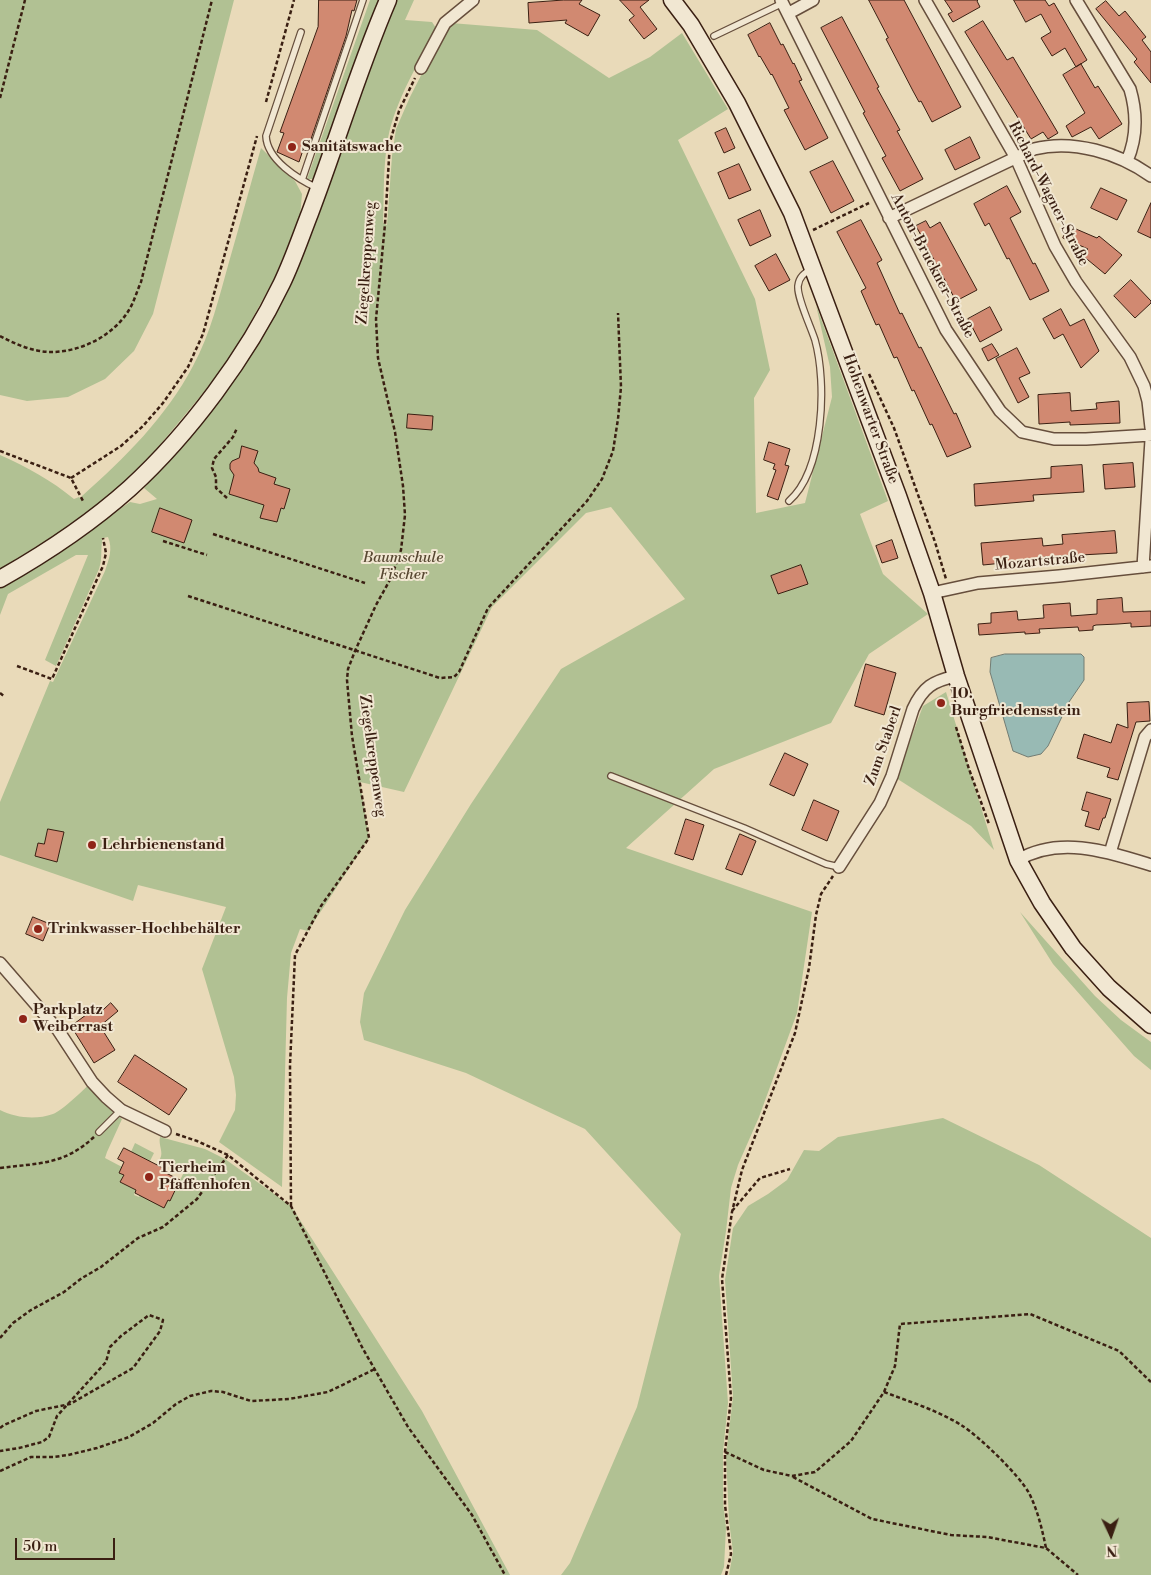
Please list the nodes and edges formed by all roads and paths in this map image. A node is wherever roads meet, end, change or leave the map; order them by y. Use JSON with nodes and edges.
{"nodes":[{"id":1,"x":24,"y":0,"type":"edge"},
{"id":2,"x":212,"y":0,"type":"edge"},
{"id":3,"x":294,"y":0,"type":"edge"},
{"id":4,"x":363,"y":0,"type":"edge"},
{"id":5,"x":388,"y":0,"type":"edge"},
{"id":6,"x":473,"y":0,"type":"edge"},
{"id":7,"x":672,"y":0,"type":"edge"},
{"id":8,"x":813,"y":0,"type":"edge"},
{"id":9,"x":925,"y":0,"type":"edge"},
{"id":10,"x":1076,"y":0,"type":"edge"},
{"id":11,"x":784,"y":5,"type":"edge"},
{"id":12,"x":301,"y":32,"type":"dead end"},
{"id":13,"x":714,"y":36,"type":"dead end"},
{"id":14,"x":421,"y":68,"type":"joint"},
{"id":15,"x":0,"y":98,"type":"edge"},
{"id":16,"x":266,"y":104,"type":"dead end"},
{"id":17,"x":258,"y":131,"type":"dead end"},
{"id":18,"x":1016,"y":158,"type":"junction"},
{"id":19,"x":1127,"y":161,"type":"junction"},
{"id":20,"x":1151,"y":176,"type":"edge"},
{"id":21,"x":302,"y":180,"type":"junction"},
{"id":22,"x":319,"y":189,"type":"junction"},
{"id":23,"x":879,"y":198,"type":"junction"},
{"id":24,"x":889,"y":218,"type":"junction"},
{"id":25,"x":811,"y":231,"type":"dead end"},
{"id":26,"x":814,"y":268,"type":"junction"},
{"id":27,"x":618,"y":313,"type":"dead end"},
{"id":28,"x":0,"y":336,"type":"edge"},
{"id":29,"x":237,"y":428,"type":"dead end"},
{"id":30,"x":1151,"y":428,"type":"edge"},
{"id":31,"x":1151,"y":434,"type":"edge"},
{"id":32,"x":1151,"y":440,"type":"edge"},
{"id":33,"x":0,"y":451,"type":"edge"},
{"id":34,"x":70,"y":478,"type":"junction"},
{"id":35,"x":228,"y":498,"type":"dead end"},
{"id":36,"x":83,"y":501,"type":"dead end"},
{"id":37,"x":789,"y":501,"type":"dead end"},
{"id":38,"x":213,"y":534,"type":"dead end"},
{"id":39,"x":104,"y":538,"type":"dead end"},
{"id":40,"x":163,"y":541,"type":"dead end"},
{"id":41,"x":207,"y":555,"type":"dead end"},
{"id":42,"x":1147,"y":567,"type":"edge"},
{"id":43,"x":0,"y":579,"type":"edge"},
{"id":44,"x":364,"y":583,"type":"dead end"},
{"id":45,"x":932,"y":592,"type":"junction"},
{"id":46,"x":188,"y":596,"type":"dead end"},
{"id":47,"x":355,"y":651,"type":"junction"},
{"id":48,"x":17,"y":666,"type":"dead end"},
{"id":49,"x":956,"y":676,"type":"junction"},
{"id":50,"x":0,"y":694,"type":"edge"},
{"id":51,"x":5,"y":696,"type":"dead end"},
{"id":52,"x":1151,"y":730,"type":"edge"},
{"id":53,"x":611,"y":776,"type":"dead end"},
{"id":54,"x":1110,"y":852,"type":"junction"},
{"id":55,"x":1018,"y":860,"type":"junction"},
{"id":56,"x":1151,"y":864,"type":"edge"},
{"id":57,"x":838,"y":867,"type":"junction"},
{"id":58,"x":0,"y":963,"type":"edge"},
{"id":59,"x":1151,"y":1025,"type":"edge"},
{"id":60,"x":121,"y":1110,"type":"junction"},
{"id":61,"x":165,"y":1131,"type":"joint"},
{"id":62,"x":98,"y":1132,"type":"joint"},
{"id":63,"x":228,"y":1154,"type":"junction"},
{"id":64,"x":0,"y":1168,"type":"edge"},
{"id":65,"x":790,"y":1168,"type":"dead end"},
{"id":66,"x":291,"y":1206,"type":"junction"},
{"id":67,"x":732,"y":1212,"type":"junction"},
{"id":68,"x":0,"y":1338,"type":"edge"},
{"id":69,"x":375,"y":1369,"type":"junction"},
{"id":70,"x":1151,"y":1382,"type":"edge"},
{"id":71,"x":884,"y":1392,"type":"junction"},
{"id":72,"x":70,"y":1404,"type":"junction"},
{"id":73,"x":0,"y":1428,"type":"edge"},
{"id":74,"x":0,"y":1451,"type":"edge"},
{"id":75,"x":725,"y":1452,"type":"junction"},
{"id":76,"x":0,"y":1471,"type":"edge"},
{"id":77,"x":792,"y":1476,"type":"junction"},
{"id":78,"x":1046,"y":1548,"type":"junction"},
{"id":79,"x":505,"y":1575,"type":"edge"},
{"id":80,"x":726,"y":1575,"type":"edge"},
{"id":81,"x":1078,"y":1575,"type":"edge"}],
"edges":[{"from":1,"to":15,"type":"path"},
{"from":2,"to":28,"type":"path"},
{"from":3,"to":16,"type":"path"},
{"from":4,"to":21,"type":"lane"},
{"from":5,"to":22,"type":"street"},
{"from":6,"to":14,"type":"street"},
{"from":7,"to":26,"type":"street","name":"Hohenwarter Straße"},
{"from":8,"to":11,"type":"street"},
{"from":9,"to":18,"type":"street","name":"Richard-Wagner-Straße"},
{"from":10,"to":19,"type":"street"},
{"from":11,"to":13,"type":"lane"},
{"from":11,"to":23,"type":"street","name":"Anton-Bruckner-Straße"},
{"from":12,"to":21,"type":"lane"},
{"from":14,"to":47,"type":"path","name":"Ziegelkreppenweg"},
{"from":17,"to":34,"type":"path"},
{"from":18,"to":19,"type":"street"},
{"from":18,"to":24,"type":"street"},
{"from":18,"to":30,"type":"street","name":"Richard-Wagner-Straße"},
{"from":19,"to":20,"type":"street"},
{"from":21,"to":22,"type":"lane"},
{"from":22,"to":43,"type":"street"},
{"from":23,"to":24,"type":"street","name":"Anton-Bruckner-Straße"},
{"from":23,"to":25,"type":"path"},
{"from":24,"to":31,"type":"street","name":"Anton-Bruckner-Straße"},
{"from":26,"to":37,"type":"lane"},
{"from":26,"to":45,"type":"street","name":"Hohenwarter Straße"},
{"from":27,"to":47,"type":"path"},
{"from":29,"to":35,"type":"path"},
{"from":32,"to":42,"type":"street"},
{"from":33,"to":34,"type":"path"},
{"from":34,"to":36,"type":"path"},
{"from":38,"to":44,"type":"path"},
{"from":39,"to":48,"type":"path"},
{"from":40,"to":41,"type":"path"},
{"from":42,"to":45,"type":"street","name":"Mozartstraße"},
{"from":45,"to":49,"type":"street","name":"Hohenwarter Straße"},
{"from":46,"to":47,"type":"path"},
{"from":47,"to":66,"type":"path","name":"Ziegelkreppenweg"},
{"from":49,"to":55,"type":"street","name":"Hohenwarter Straße"},
{"from":49,"to":57,"type":"street","name":"Zum Staberl"},
{"from":50,"to":51,"type":"path"},
{"from":52,"to":54,"type":"street"},
{"from":53,"to":57,"type":"lane"},
{"from":54,"to":55,"type":"street"},
{"from":54,"to":56,"type":"street"},
{"from":55,"to":59,"type":"street","name":"Hohenwarter Straße"},
{"from":57,"to":67,"type":"path"},
{"from":58,"to":60,"type":"street"},
{"from":60,"to":61,"type":"street"},
{"from":60,"to":62,"type":"lane"},
{"from":61,"to":63,"type":"path"},
{"from":62,"to":64,"type":"path"},
{"from":63,"to":66,"type":"path"},
{"from":63,"to":68,"type":"path"},
{"from":65,"to":67,"type":"path"},
{"from":66,"to":69,"type":"path"},
{"from":67,"to":75,"type":"path"},
{"from":69,"to":76,"type":"path"},
{"from":69,"to":79,"type":"path"},
{"from":70,"to":71,"type":"path"},
{"from":71,"to":77,"type":"path"},
{"from":71,"to":78,"type":"path"},
{"from":72,"to":72,"type":"path"},
{"from":72,"to":73,"type":"path"},
{"from":72,"to":74,"type":"path"},
{"from":75,"to":77,"type":"path"},
{"from":75,"to":80,"type":"path"},
{"from":77,"to":78,"type":"path"},
{"from":78,"to":81,"type":"path"}]}
